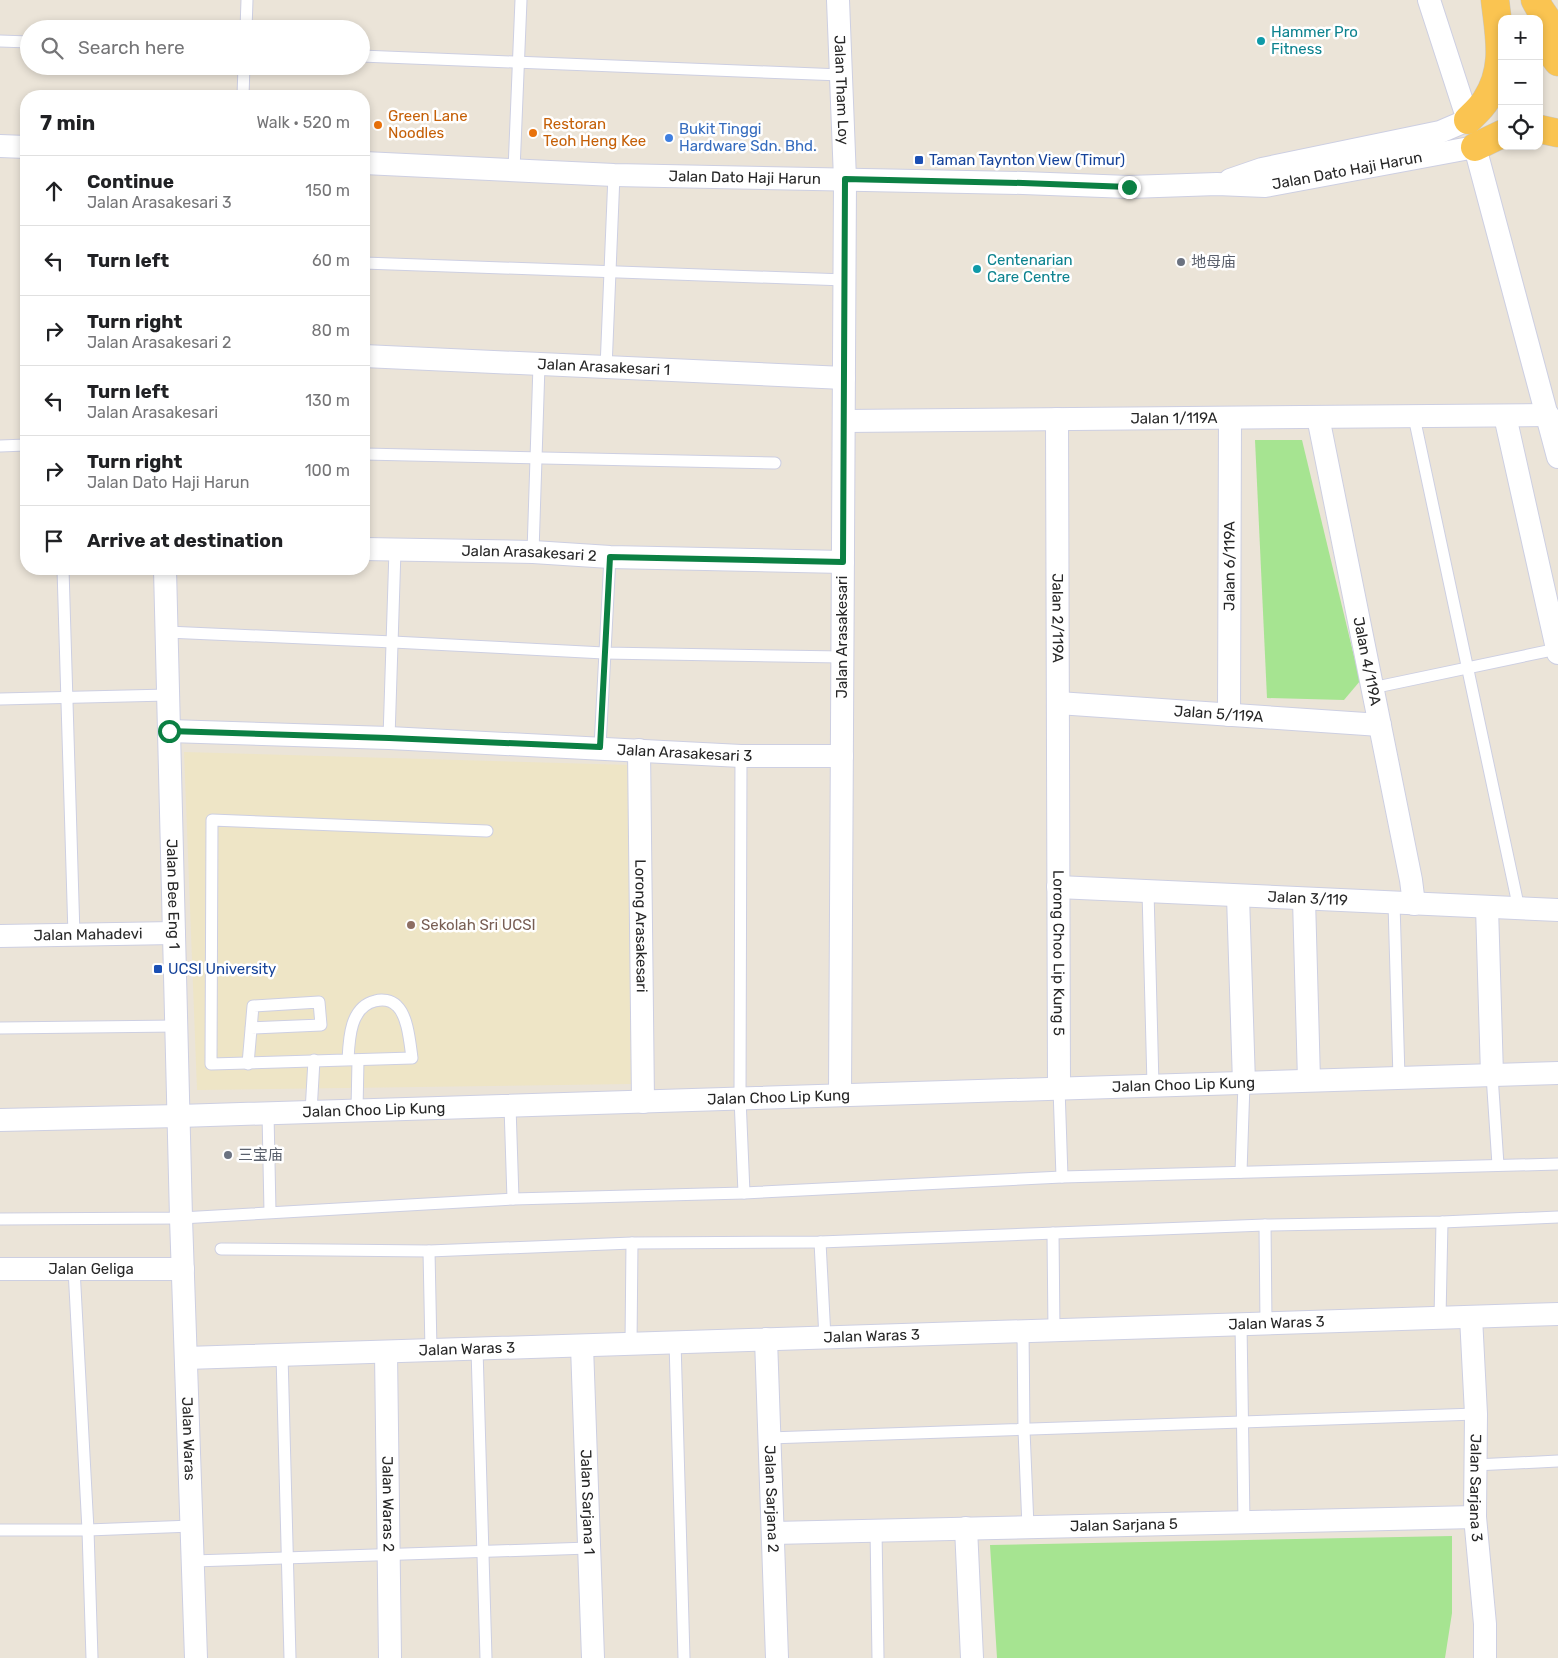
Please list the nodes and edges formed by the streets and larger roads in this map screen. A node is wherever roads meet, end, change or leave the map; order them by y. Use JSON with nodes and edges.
{"nodes":[{"id":1,"x":838,"y":0,"type":"edge"},
{"id":2,"x":1429,"y":0,"type":"edge"},
{"id":3,"x":1477,"y":0,"type":"edge"},
{"id":4,"x":1495,"y":0,"type":"edge"},
{"id":5,"x":1513,"y":0,"type":"edge"},
{"id":6,"x":1535,"y":0,"type":"edge"},
{"id":7,"x":1524,"y":15,"type":"edge"},
{"id":8,"x":1498,"y":27,"type":"edge"},
{"id":9,"x":1498,"y":34,"type":"edge"},
{"id":10,"x":1558,"y":36,"type":"edge"},
{"id":11,"x":1543,"y":41,"type":"edge"},
{"id":12,"x":1501,"y":60,"type":"edge"},
{"id":13,"x":1558,"y":62,"type":"edge"},
{"id":14,"x":1468,"y":120,"type":"junction"},
{"id":15,"x":1543,"y":130,"type":"edge"},
{"id":16,"x":1558,"y":132,"type":"edge"},
{"id":17,"x":1498,"y":136,"type":"edge"},
{"id":18,"x":0,"y":146,"type":"edge"},
{"id":19,"x":20,"y":147,"type":"edge"},
{"id":20,"x":1475,"y":147,"type":"junction"},
{"id":21,"x":370,"y":163,"type":"edge"},
{"id":22,"x":845,"y":179,"type":"junction"},
{"id":23,"x":1217,"y":184,"type":"junction"},
{"id":24,"x":370,"y":356,"type":"edge"},
{"id":25,"x":844,"y":378,"type":"junction"},
{"id":26,"x":1548,"y":415,"type":"junction"},
{"id":27,"x":1505,"y":416,"type":"junction"},
{"id":28,"x":1318,"y":417,"type":"junction"},
{"id":29,"x":1230,"y":418,"type":"junction"},
{"id":30,"x":1057,"y":419,"type":"junction"},
{"id":31,"x":844,"y":421,"type":"junction"},
{"id":32,"x":1558,"y":457,"type":"edge"},
{"id":33,"x":370,"y":549,"type":"edge"},
{"id":34,"x":843,"y":562,"type":"junction"},
{"id":35,"x":165,"y":575,"type":"edge"},
{"id":36,"x":1558,"y":651,"type":"edge"},
{"id":37,"x":1058,"y":704,"type":"junction"},
{"id":38,"x":1229,"y":715,"type":"junction"},
{"id":39,"x":1380,"y":725,"type":"junction"},
{"id":40,"x":169,"y":731,"type":"junction"},
{"id":41,"x":639,"y":750,"type":"junction"},
{"id":42,"x":842,"y":756,"type":"junction"},
{"id":43,"x":1057,"y":816,"type":"joint"},
{"id":44,"x":1058,"y":887,"type":"junction"},
{"id":45,"x":1238,"y":896,"type":"junction"},
{"id":46,"x":1304,"y":899,"type":"junction"},
{"id":47,"x":1404,"y":903,"type":"junction"},
{"id":48,"x":1487,"y":907,"type":"junction"},
{"id":49,"x":1558,"y":910,"type":"edge"},
{"id":50,"x":174,"y":933,"type":"junction"},
{"id":51,"x":0,"y":936,"type":"edge"},
{"id":52,"x":1558,"y":1073,"type":"edge"},
{"id":53,"x":1492,"y":1075,"type":"junction"},
{"id":54,"x":1309,"y":1080,"type":"junction"},
{"id":55,"x":1244,"y":1083,"type":"junction"},
{"id":56,"x":1059,"y":1088,"type":"junction"},
{"id":57,"x":840,"y":1095,"type":"junction"},
{"id":58,"x":643,"y":1102,"type":"junction"},
{"id":59,"x":179,"y":1116,"type":"junction"},
{"id":60,"x":0,"y":1120,"type":"edge"},
{"id":61,"x":182,"y":1218,"type":"joint"},
{"id":62,"x":0,"y":1269,"type":"edge"},
{"id":63,"x":183,"y":1269,"type":"junction"},
{"id":64,"x":1558,"y":1314,"type":"edge"},
{"id":65,"x":1471,"y":1317,"type":"junction"},
{"id":66,"x":766,"y":1339,"type":"junction"},
{"id":67,"x":582,"y":1346,"type":"junction"},
{"id":68,"x":386,"y":1352,"type":"junction"},
{"id":69,"x":186,"y":1358,"type":"junction"},
{"id":70,"x":1475,"y":1517,"type":"junction"},
{"id":71,"x":966,"y":1528,"type":"junction"},
{"id":72,"x":772,"y":1533,"type":"junction"},
{"id":73,"x":196,"y":1658,"type":"edge"},
{"id":74,"x":390,"y":1658,"type":"edge"},
{"id":75,"x":593,"y":1658,"type":"edge"},
{"id":76,"x":777,"y":1658,"type":"edge"},
{"id":77,"x":972,"y":1658,"type":"edge"},
{"id":78,"x":1485,"y":1658,"type":"edge"}],
"edges":[{"from":1,"to":22,"type":"street","name":"Jalan Tham Loy"},
{"from":2,"to":14,"type":"street"},
{"from":3,"to":9,"type":"highway"},
{"from":4,"to":8,"type":"highway"},
{"from":5,"to":7,"type":"highway"},
{"from":6,"to":10,"type":"highway"},
{"from":11,"to":13,"type":"highway"},
{"from":12,"to":14,"type":"highway"},
{"from":14,"to":23,"type":"street","name":"Jalan Dato Haji Harun"},
{"from":15,"to":16,"type":"highway"},
{"from":17,"to":20,"type":"highway"},
{"from":18,"to":19,"type":"street"},
{"from":20,"to":23,"type":"street","name":"Jalan Dato Haji Harun"},
{"from":20,"to":26,"type":"street"},
{"from":21,"to":22,"type":"street","name":"Jalan Dato Haji Harun"},
{"from":22,"to":23,"type":"street","name":"Jalan Dato Haji Harun"},
{"from":22,"to":25,"type":"street","name":"Jalan Arasakesari"},
{"from":24,"to":25,"type":"street","name":"Jalan Arasakesari 1"},
{"from":25,"to":31,"type":"street","name":"Jalan Arasakesari"},
{"from":26,"to":27,"type":"street","name":"Jalan 1/119A"},
{"from":26,"to":32,"type":"street"},
{"from":27,"to":28,"type":"street","name":"Jalan 1/119A"},
{"from":27,"to":36,"type":"street"},
{"from":28,"to":29,"type":"street","name":"Jalan 1/119A"},
{"from":28,"to":39,"type":"street","name":"Jalan 4/119A"},
{"from":29,"to":30,"type":"street","name":"Jalan 1/119A"},
{"from":29,"to":38,"type":"street","name":"Jalan 6/119A"},
{"from":30,"to":31,"type":"street","name":"Jalan 1/119A"},
{"from":30,"to":37,"type":"street","name":"Jalan 2/119A"},
{"from":31,"to":34,"type":"street","name":"Jalan Arasakesari"},
{"from":33,"to":34,"type":"street","name":"Jalan Arasakesari 2"},
{"from":34,"to":42,"type":"street","name":"Jalan Arasakesari"},
{"from":35,"to":40,"type":"street","name":"Jalan Bee Eng 1"},
{"from":37,"to":38,"type":"street","name":"Jalan 5/119A"},
{"from":37,"to":43,"type":"street","name":"Jalan 2/119A"},
{"from":38,"to":39,"type":"street","name":"Jalan 5/119A"},
{"from":39,"to":47,"type":"street","name":"Jalan 4/119A"},
{"from":40,"to":41,"type":"street","name":"Jalan Arasakesari 3"},
{"from":40,"to":50,"type":"street","name":"Jalan Bee Eng 1"},
{"from":41,"to":42,"type":"street","name":"Jalan Arasakesari 3"},
{"from":41,"to":58,"type":"street","name":"Lorong Arasakesari"},
{"from":42,"to":57,"type":"street","name":"Jalan Arasakesari"},
{"from":43,"to":44,"type":"street","name":"Lorong Choo Lip Kung 5"},
{"from":44,"to":45,"type":"street","name":"Jalan 3/119"},
{"from":44,"to":56,"type":"street","name":"Lorong Choo Lip Kung 5"},
{"from":45,"to":46,"type":"street","name":"Jalan 3/119"},
{"from":45,"to":55,"type":"street"},
{"from":46,"to":47,"type":"street","name":"Jalan 3/119"},
{"from":46,"to":54,"type":"street"},
{"from":47,"to":48,"type":"street","name":"Jalan 3/119"},
{"from":48,"to":49,"type":"street","name":"Jalan 3/119"},
{"from":48,"to":53,"type":"street"},
{"from":50,"to":51,"type":"street","name":"Jalan Mahadevi"},
{"from":50,"to":59,"type":"street","name":"Jalan Bee Eng 1"},
{"from":52,"to":53,"type":"street","name":"Jalan Choo Lip Kung"},
{"from":53,"to":54,"type":"street","name":"Jalan Choo Lip Kung"},
{"from":54,"to":55,"type":"street","name":"Jalan Choo Lip Kung"},
{"from":55,"to":56,"type":"street","name":"Jalan Choo Lip Kung"},
{"from":56,"to":57,"type":"street","name":"Jalan Choo Lip Kung"},
{"from":57,"to":58,"type":"street","name":"Jalan Choo Lip Kung"},
{"from":58,"to":59,"type":"street","name":"Jalan Choo Lip Kung"},
{"from":59,"to":60,"type":"street","name":"Jalan Choo Lip Kung"},
{"from":59,"to":61,"type":"street","name":"Jalan Bee Eng 1"},
{"from":61,"to":63,"type":"street","name":"Jalan Waras"},
{"from":62,"to":63,"type":"street","name":"Jalan Geliga"},
{"from":63,"to":69,"type":"street","name":"Jalan Waras"},
{"from":64,"to":65,"type":"street","name":"Jalan Waras 3"},
{"from":65,"to":66,"type":"street","name":"Jalan Waras 3"},
{"from":65,"to":70,"type":"street","name":"Jalan Sarjana 3"},
{"from":66,"to":67,"type":"street","name":"Jalan Waras 3"},
{"from":66,"to":72,"type":"street","name":"Jalan Sarjana 2"},
{"from":67,"to":68,"type":"street","name":"Jalan Waras 3"},
{"from":67,"to":75,"type":"street","name":"Jalan Sarjana 1"},
{"from":68,"to":69,"type":"street","name":"Jalan Waras 3"},
{"from":68,"to":74,"type":"street","name":"Jalan Waras 2"},
{"from":69,"to":73,"type":"street","name":"Jalan Waras"},
{"from":70,"to":71,"type":"street","name":"Jalan Sarjana 5"},
{"from":70,"to":78,"type":"street","name":"Jalan Sarjana 3"},
{"from":71,"to":72,"type":"street","name":"Jalan Sarjana 5"},
{"from":71,"to":77,"type":"street"},
{"from":72,"to":76,"type":"street","name":"Jalan Sarjana 2"}]}
